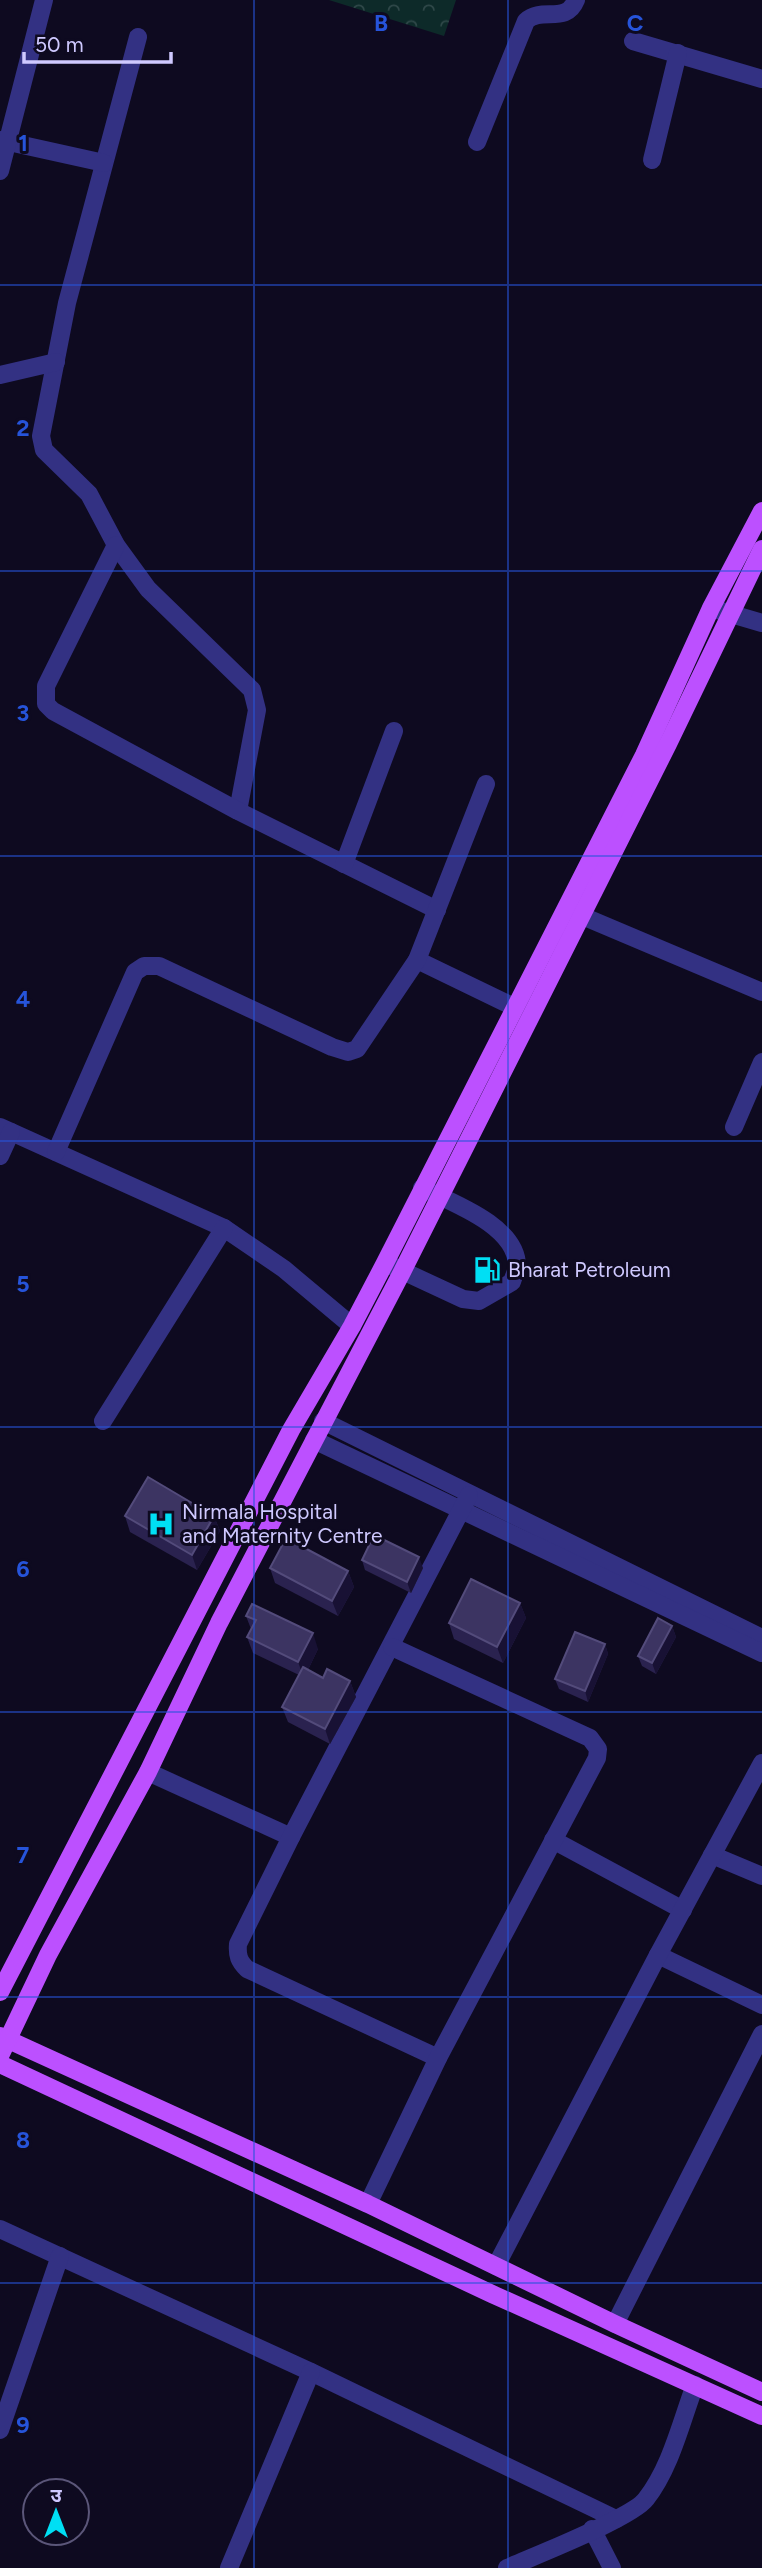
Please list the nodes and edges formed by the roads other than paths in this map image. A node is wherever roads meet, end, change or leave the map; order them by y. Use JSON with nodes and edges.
{"nodes":[{"id":1,"x":44,"y":0,"type":"edge"},
{"id":2,"x":576,"y":0,"type":"edge"},
{"id":3,"x":138,"y":37,"type":"dead end"},
{"id":4,"x":633,"y":41,"type":"dead end"},
{"id":5,"x":678,"y":53,"type":"junction"},
{"id":6,"x":762,"y":79,"type":"edge"},
{"id":7,"x":4,"y":140,"type":"edge"},
{"id":8,"x":477,"y":142,"type":"dead end"},
{"id":9,"x":652,"y":160,"type":"dead end"},
{"id":10,"x":104,"y":163,"type":"junction"},
{"id":11,"x":0,"y":171,"type":"edge"},
{"id":12,"x":56,"y":362,"type":"junction"},
{"id":13,"x":0,"y":375,"type":"edge"},
{"id":14,"x":762,"y":510,"type":"edge"},
{"id":15,"x":116,"y":545,"type":"junction"},
{"id":16,"x":762,"y":549,"type":"edge"},
{"id":17,"x":711,"y":608,"type":"junction"},
{"id":18,"x":731,"y":614,"type":"junction"},
{"id":19,"x":762,"y":623,"type":"edge"},
{"id":20,"x":394,"y":731,"type":"dead end"},
{"id":21,"x":486,"y":784,"type":"dead end"},
{"id":22,"x":239,"y":810,"type":"junction"},
{"id":23,"x":344,"y":864,"type":"junction"},
{"id":24,"x":437,"y":910,"type":"junction"},
{"id":25,"x":573,"y":912,"type":"junction"},
{"id":26,"x":417,"y":960,"type":"junction"},
{"id":27,"x":762,"y":992,"type":"edge"},
{"id":28,"x":514,"y":1007,"type":"junction"},
{"id":29,"x":762,"y":1062,"type":"edge"},
{"id":30,"x":734,"y":1127,"type":"dead end"},
{"id":31,"x":6,"y":1129,"type":"edge"},
{"id":32,"x":56,"y":1152,"type":"junction"},
{"id":33,"x":0,"y":1156,"type":"edge"},
{"id":34,"x":422,"y":1188,"type":"junction"},
{"id":35,"x":440,"y":1196,"type":"junction"},
{"id":36,"x":224,"y":1228,"type":"junction"},
{"id":37,"x":385,"y":1263,"type":"junction"},
{"id":38,"x":402,"y":1272,"type":"junction"},
{"id":39,"x":352,"y":1326,"type":"junction"},
{"id":40,"x":103,"y":1421,"type":"dead end"},
{"id":41,"x":323,"y":1421,"type":"junction"},
{"id":42,"x":314,"y":1440,"type":"junction"},
{"id":43,"x":466,"y":1502,"type":"junction"},
{"id":44,"x":762,"y":1638,"type":"edge"},
{"id":45,"x":392,"y":1647,"type":"junction"},
{"id":46,"x":762,"y":1653,"type":"edge"},
{"id":47,"x":762,"y":1763,"type":"edge"},
{"id":48,"x":148,"y":1772,"type":"junction"},
{"id":49,"x":291,"y":1837,"type":"junction"},
{"id":50,"x":553,"y":1840,"type":"junction"},
{"id":51,"x":712,"y":1855,"type":"junction"},
{"id":52,"x":762,"y":1877,"type":"edge"},
{"id":53,"x":683,"y":1910,"type":"junction"},
{"id":54,"x":26,"y":1942,"type":"junction"},
{"id":55,"x":48,"y":1955,"type":"junction"},
{"id":56,"x":658,"y":1955,"type":"junction"},
{"id":57,"x":0,"y":1992,"type":"edge"},
{"id":58,"x":762,"y":2005,"type":"edge"},
{"id":59,"x":762,"y":2034,"type":"edge"},
{"id":60,"x":2,"y":2043,"type":"edge"},
{"id":61,"x":438,"y":2058,"type":"junction"},
{"id":62,"x":0,"y":2064,"type":"edge"},
{"id":63,"x":368,"y":2204,"type":"junction"},
{"id":64,"x":0,"y":2229,"type":"edge"},
{"id":65,"x":60,"y":2256,"type":"junction"},
{"id":66,"x":496,"y":2266,"type":"junction"},
{"id":67,"x":615,"y":2324,"type":"junction"},
{"id":68,"x":311,"y":2372,"type":"junction"},
{"id":69,"x":695,"y":2385,"type":"junction"},
{"id":70,"x":762,"y":2392,"type":"edge"},
{"id":71,"x":762,"y":2416,"type":"edge"},
{"id":72,"x":0,"y":2430,"type":"edge"},
{"id":73,"x":616,"y":2519,"type":"junction"},
{"id":74,"x":592,"y":2529,"type":"junction"},
{"id":75,"x":229,"y":2568,"type":"edge"},
{"id":76,"x":507,"y":2568,"type":"edge"},
{"id":77,"x":612,"y":2568,"type":"edge"}],
"edges":[{"from":1,"to":7,"type":"street"},
{"from":2,"to":8,"type":"street"},
{"from":3,"to":10,"type":"street"},
{"from":4,"to":5,"type":"street"},
{"from":5,"to":6,"type":"street"},
{"from":5,"to":9,"type":"street"},
{"from":7,"to":10,"type":"street"},
{"from":7,"to":11,"type":"street"},
{"from":10,"to":12,"type":"street"},
{"from":12,"to":13,"type":"street"},
{"from":12,"to":15,"type":"street"},
{"from":14,"to":17,"type":"main road"},
{"from":15,"to":22,"type":"street"},
{"from":15,"to":22,"type":"street"},
{"from":16,"to":18,"type":"main road"},
{"from":17,"to":18,"type":"street"},
{"from":17,"to":25,"type":"main road"},
{"from":18,"to":19,"type":"street"},
{"from":18,"to":25,"type":"main road"},
{"from":20,"to":23,"type":"street"},
{"from":21,"to":24,"type":"street"},
{"from":22,"to":23,"type":"street"},
{"from":23,"to":24,"type":"street"},
{"from":24,"to":26,"type":"street"},
{"from":25,"to":27,"type":"street"},
{"from":25,"to":28,"type":"main road"},
{"from":25,"to":35,"type":"main road"},
{"from":26,"to":28,"type":"street"},
{"from":26,"to":32,"type":"street"},
{"from":28,"to":34,"type":"main road"},
{"from":29,"to":30,"type":"street"},
{"from":31,"to":32,"type":"street"},
{"from":31,"to":33,"type":"street"},
{"from":32,"to":36,"type":"street"},
{"from":34,"to":35,"type":"street"},
{"from":34,"to":37,"type":"main road"},
{"from":35,"to":38,"type":"main road"},
{"from":35,"to":38,"type":"street"},
{"from":36,"to":39,"type":"street"},
{"from":36,"to":40,"type":"street"},
{"from":37,"to":38,"type":"street"},
{"from":37,"to":39,"type":"main road"},
{"from":38,"to":41,"type":"main road"},
{"from":39,"to":54,"type":"main road"},
{"from":41,"to":42,"type":"main road"},
{"from":41,"to":43,"type":"street"},
{"from":42,"to":43,"type":"street"},
{"from":42,"to":48,"type":"main road"},
{"from":43,"to":44,"type":"street"},
{"from":43,"to":45,"type":"street"},
{"from":43,"to":46,"type":"street"},
{"from":45,"to":49,"type":"street"},
{"from":45,"to":50,"type":"street"},
{"from":47,"to":51,"type":"street"},
{"from":48,"to":49,"type":"street"},
{"from":48,"to":55,"type":"main road"},
{"from":49,"to":61,"type":"street"},
{"from":50,"to":53,"type":"street"},
{"from":50,"to":61,"type":"street"},
{"from":51,"to":52,"type":"street"},
{"from":51,"to":53,"type":"street"},
{"from":53,"to":56,"type":"street"},
{"from":54,"to":55,"type":"main road"},
{"from":54,"to":57,"type":"main road"},
{"from":55,"to":60,"type":"main road"},
{"from":56,"to":58,"type":"street"},
{"from":56,"to":66,"type":"street"},
{"from":59,"to":67,"type":"street"},
{"from":60,"to":63,"type":"main road"},
{"from":61,"to":63,"type":"street"},
{"from":62,"to":69,"type":"main road"},
{"from":63,"to":66,"type":"main road"},
{"from":64,"to":65,"type":"street"},
{"from":65,"to":68,"type":"street"},
{"from":65,"to":72,"type":"street"},
{"from":66,"to":67,"type":"main road"},
{"from":67,"to":70,"type":"main road"},
{"from":68,"to":73,"type":"street"},
{"from":68,"to":75,"type":"street"},
{"from":69,"to":71,"type":"main road"},
{"from":69,"to":73,"type":"street"},
{"from":73,"to":74,"type":"street"},
{"from":74,"to":76,"type":"street"},
{"from":74,"to":77,"type":"street"}]}
